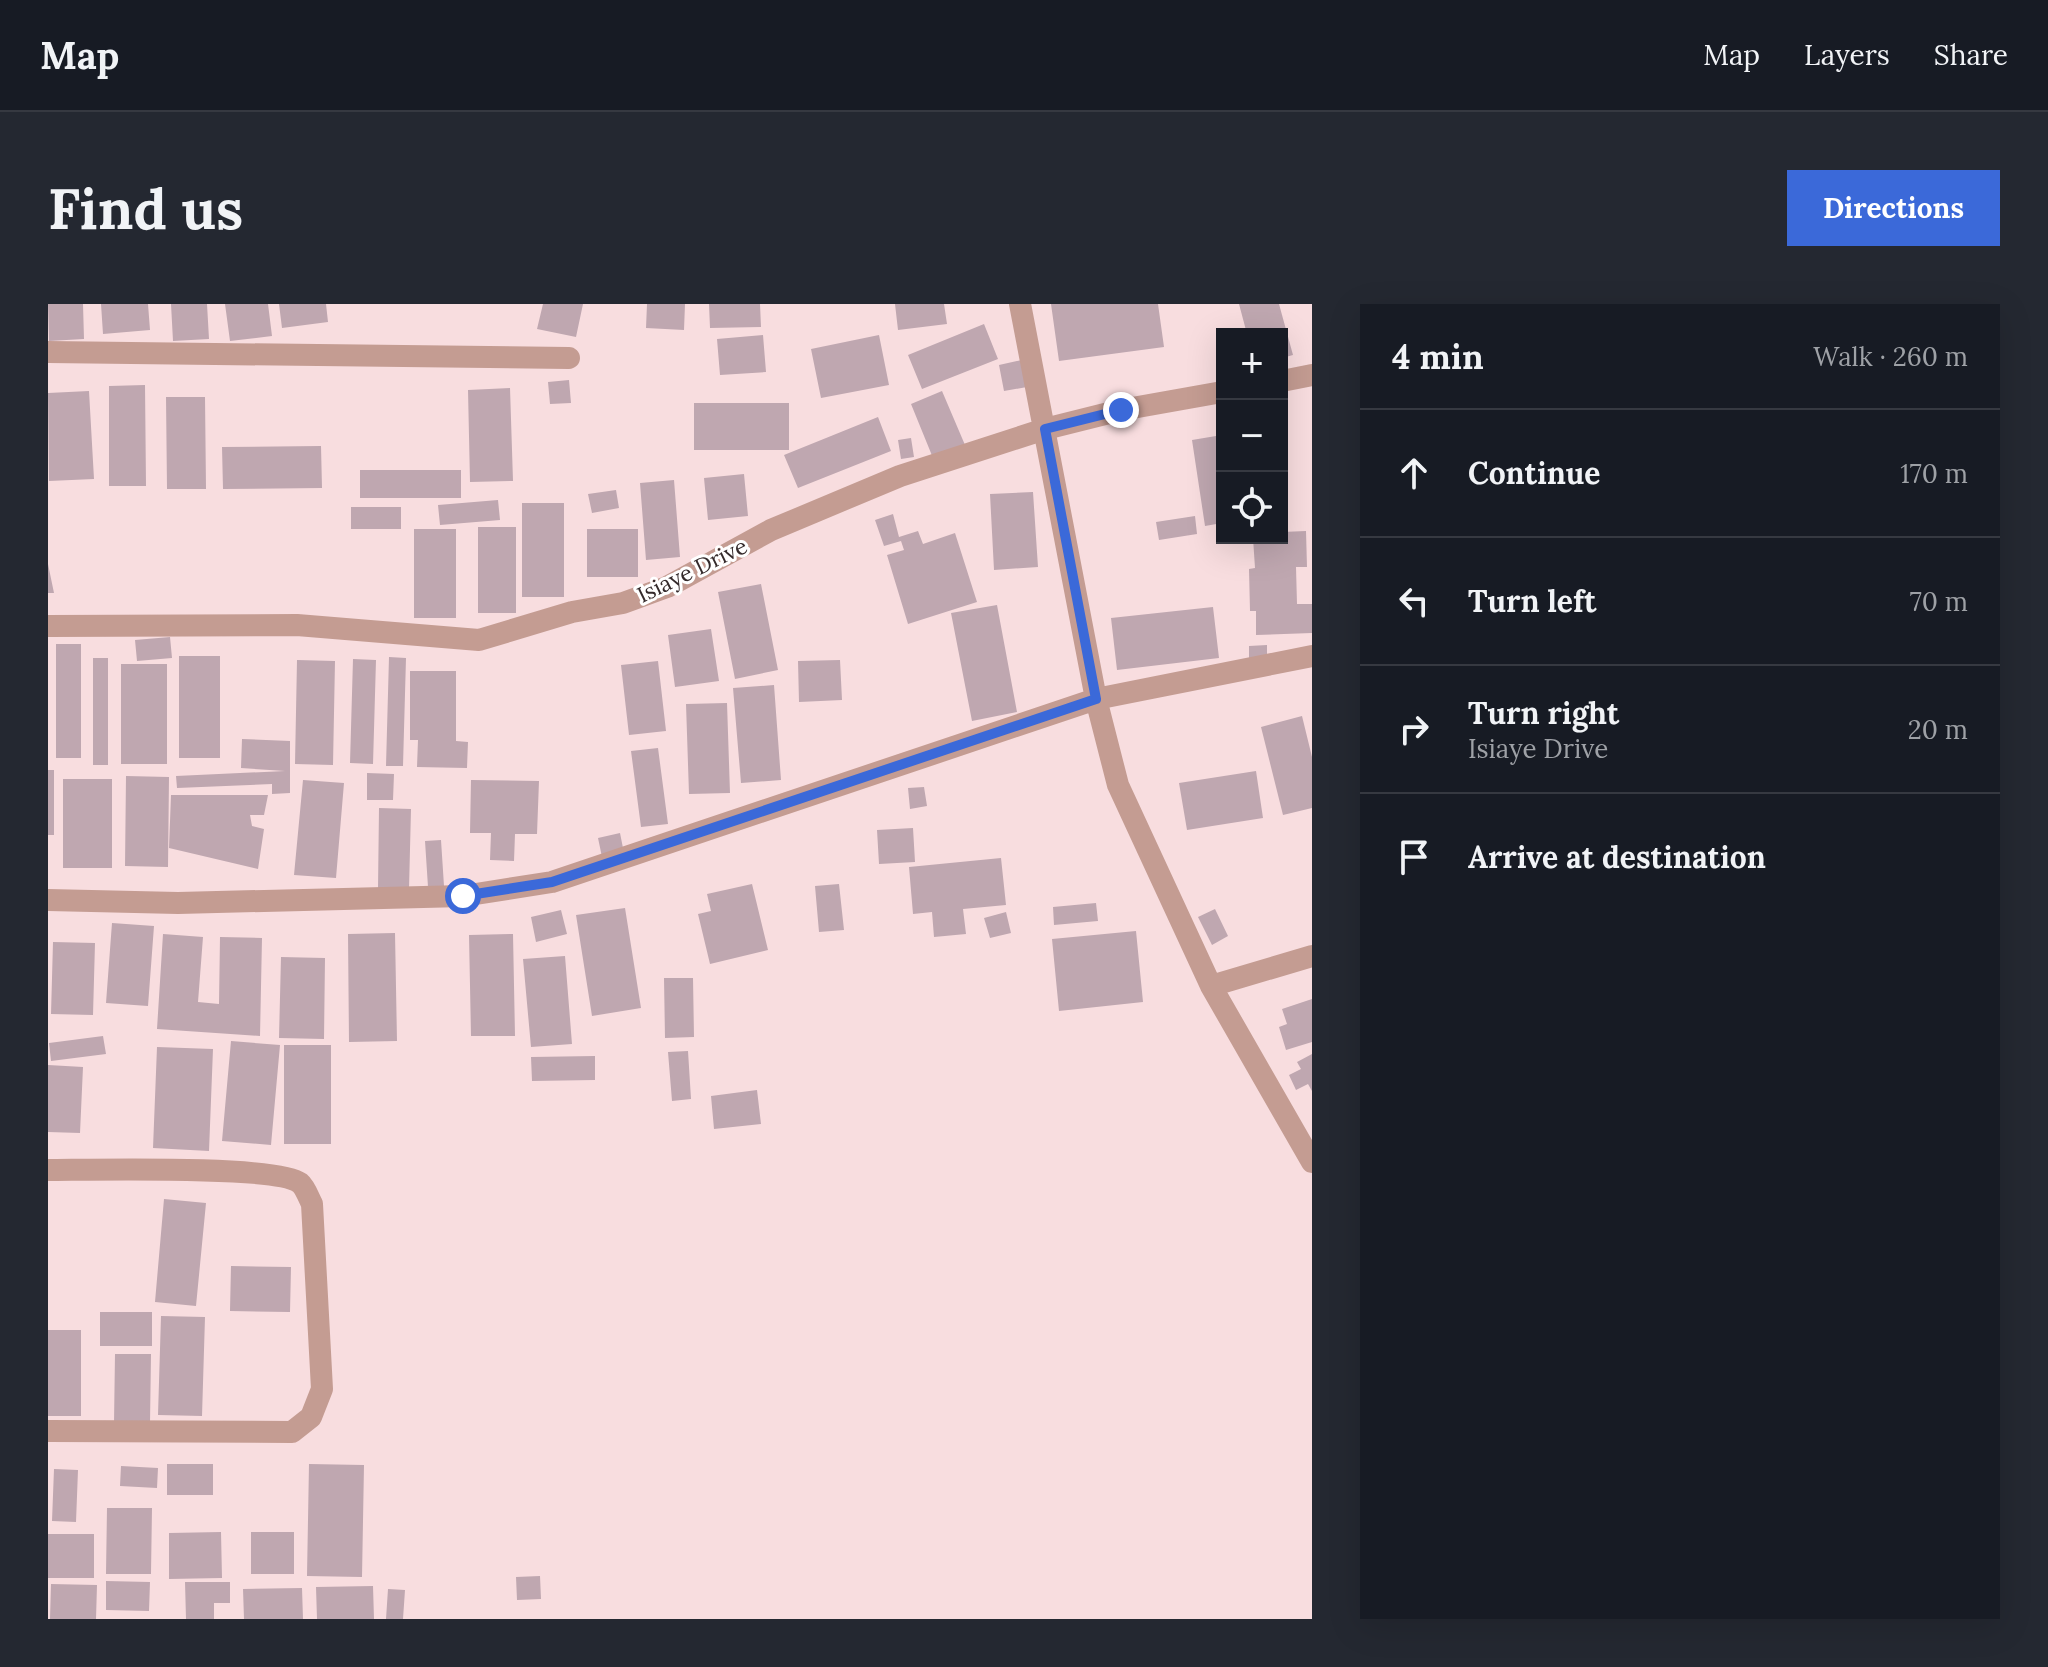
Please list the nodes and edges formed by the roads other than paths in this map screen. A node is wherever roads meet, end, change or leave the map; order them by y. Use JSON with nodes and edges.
{"nodes":[{"id":1,"x":1020,"y":304,"type":"edge"},
{"id":2,"x":48,"y":352,"type":"edge"},
{"id":3,"x":569,"y":358,"type":"dead end"},
{"id":4,"x":1312,"y":375,"type":"edge"},
{"id":5,"x":1288,"y":380,"type":"edge"},
{"id":6,"x":1216,"y":393,"type":"edge"},
{"id":7,"x":1045,"y":429,"type":"junction"},
{"id":8,"x":48,"y":626,"type":"edge"},
{"id":9,"x":1312,"y":656,"type":"edge"},
{"id":10,"x":1096,"y":699,"type":"junction"},
{"id":11,"x":48,"y":900,"type":"edge"},
{"id":12,"x":1312,"y":956,"type":"edge"},
{"id":13,"x":1211,"y":986,"type":"junction"},
{"id":14,"x":1312,"y":1162,"type":"edge"},
{"id":15,"x":48,"y":1170,"type":"edge"},
{"id":16,"x":48,"y":1431,"type":"edge"}],
"edges":[{"from":1,"to":7,"type":"street"},
{"from":2,"to":3,"type":"street"},
{"from":4,"to":5,"type":"street"},
{"from":6,"to":7,"type":"street","name":"Isiaye Drive"},
{"from":7,"to":8,"type":"street","name":"Isiaye Drive"},
{"from":7,"to":10,"type":"street"},
{"from":9,"to":10,"type":"street"},
{"from":10,"to":11,"type":"street"},
{"from":10,"to":13,"type":"street"},
{"from":12,"to":13,"type":"street"},
{"from":13,"to":14,"type":"street"},
{"from":15,"to":16,"type":"street"}]}
